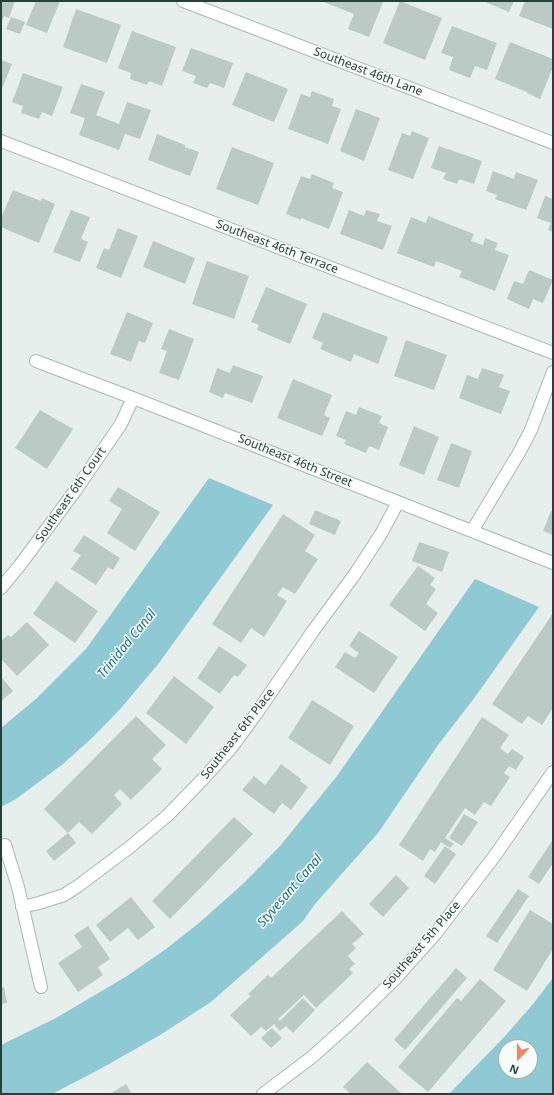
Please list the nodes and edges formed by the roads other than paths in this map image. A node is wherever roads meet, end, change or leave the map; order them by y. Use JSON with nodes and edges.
{"nodes":[{"id":1,"x":183,"y":1,"type":"edge"},
{"id":2,"x":1,"y":141,"type":"edge"},
{"id":3,"x":553,"y":143,"type":"edge"},
{"id":4,"x":553,"y":353,"type":"edge"},
{"id":5,"x":36,"y":362,"type":"dead end"},
{"id":6,"x":553,"y":372,"type":"edge"},
{"id":7,"x":133,"y":398,"type":"junction"},
{"id":8,"x":398,"y":502,"type":"junction"},
{"id":9,"x":472,"y":531,"type":"junction"},
{"id":10,"x":553,"y":563,"type":"edge"},
{"id":11,"x":1,"y":588,"type":"edge"},
{"id":12,"x":553,"y":772,"type":"edge"},
{"id":13,"x":5,"y":845,"type":"dead end"},
{"id":14,"x":22,"y":907,"type":"junction"},
{"id":15,"x":41,"y":987,"type":"dead end"},
{"id":16,"x":263,"y":1094,"type":"edge"}],
"edges":[{"from":1,"to":3,"type":"street","name":"Southeast 46th Lane"},
{"from":2,"to":4,"type":"street","name":"Southeast 46th Terrace"},
{"from":5,"to":7,"type":"street","name":"Southeast 46th Street"},
{"from":6,"to":9,"type":"street"},
{"from":7,"to":8,"type":"street","name":"Southeast 46th Street"},
{"from":7,"to":11,"type":"street","name":"Southeast 6th Court"},
{"from":8,"to":9,"type":"street","name":"Southeast 46th Street"},
{"from":8,"to":14,"type":"street","name":"Southeast 6th Place"},
{"from":9,"to":10,"type":"street","name":"Southeast 46th Street"},
{"from":12,"to":16,"type":"street","name":"Southeast 5th Place"},
{"from":13,"to":14,"type":"street"},
{"from":14,"to":15,"type":"street"}]}
